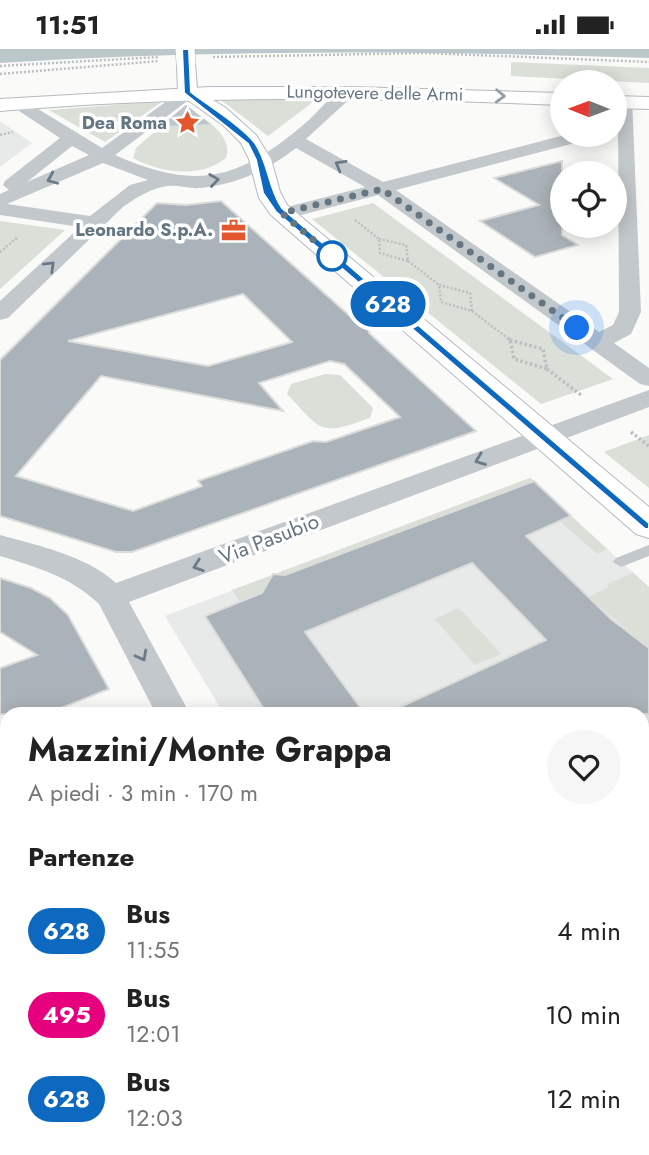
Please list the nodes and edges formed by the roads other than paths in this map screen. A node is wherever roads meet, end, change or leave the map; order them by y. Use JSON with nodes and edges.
{"nodes":[{"id":1,"x":191,"y":56,"type":"edge"},
{"id":2,"x":285,"y":91,"type":"junction"},
{"id":3,"x":350,"y":92,"type":"junction"},
{"id":4,"x":188,"y":93,"type":"junction"},
{"id":5,"x":84,"y":99,"type":"junction"},
{"id":6,"x":550,"y":99,"type":"edge"},
{"id":7,"x":627,"y":102,"type":"edge"},
{"id":8,"x":649,"y":103,"type":"edge"},
{"id":9,"x":9,"y":104,"type":"edge"},
{"id":10,"x":71,"y":138,"type":"junction"},
{"id":11,"x":293,"y":139,"type":"junction"},
{"id":12,"x":550,"y":144,"type":"edge"},
{"id":13,"x":622,"y":147,"type":"edge"},
{"id":14,"x":103,"y":156,"type":"junction"},
{"id":15,"x":261,"y":165,"type":"junction"},
{"id":16,"x":163,"y":182,"type":"junction"},
{"id":17,"x":382,"y":189,"type":"junction"},
{"id":18,"x":0,"y":200,"type":"edge"},
{"id":19,"x":0,"y":209,"type":"edge"},
{"id":20,"x":282,"y":213,"type":"junction"},
{"id":21,"x":95,"y":223,"type":"junction"},
{"id":22,"x":0,"y":313,"type":"edge"},
{"id":23,"x":598,"y":342,"type":"junction"},
{"id":24,"x":649,"y":379,"type":"edge"},
{"id":25,"x":649,"y":398,"type":"edge"},
{"id":26,"x":544,"y":436,"type":"junction"},
{"id":27,"x":649,"y":526,"type":"edge"},
{"id":28,"x":0,"y":545,"type":"edge"},
{"id":29,"x":649,"y":549,"type":"edge"},
{"id":30,"x":621,"y":562,"type":"dead end"},
{"id":31,"x":111,"y":597,"type":"junction"},
{"id":32,"x":169,"y":707,"type":"edge"}],
"edges":[{"from":1,"to":2,"type":"main road"},
{"from":1,"to":4,"type":"main road"},
{"from":1,"to":5,"type":"main road"},
{"from":2,"to":3,"type":"main road","name":"Lungotevere delle Armi"},
{"from":2,"to":4,"type":"main road","name":"Lungotevere delle Armi"},
{"from":3,"to":6,"type":"main road","name":"Lungotevere delle Armi","one_way":true},
{"from":3,"to":11,"type":"street"},
{"from":4,"to":5,"type":"main road","name":"Lungotevere delle Armi"},
{"from":4,"to":14,"type":"street"},
{"from":4,"to":15,"type":"main road"},
{"from":5,"to":9,"type":"main road"},
{"from":7,"to":8,"type":"main road"},
{"from":9,"to":10,"type":"street"},
{"from":10,"to":14,"type":"street"},
{"from":10,"to":18,"type":"street"},
{"from":11,"to":15,"type":"street"},
{"from":17,"to":11,"type":"street","one_way":true},
{"from":12,"to":17,"type":"street"},
{"from":13,"to":23,"type":"street"},
{"from":14,"to":16,"type":"street"},
{"from":14,"to":18,"type":"street","one_way":true},
{"from":16,"to":15,"type":"street","one_way":true},
{"from":15,"to":20,"type":"main road"},
{"from":16,"to":21,"type":"street"},
{"from":17,"to":20,"type":"street"},
{"from":17,"to":23,"type":"street"},
{"from":19,"to":21,"type":"street"},
{"from":20,"to":26,"type":"main road"},
{"from":22,"to":21,"type":"street","one_way":true},
{"from":23,"to":24,"type":"street"},
{"from":25,"to":26,"type":"street","name":"Via Pasubio"},
{"from":26,"to":27,"type":"main road"},
{"from":26,"to":31,"type":"street","name":"Via Pasubio","one_way":true},
{"from":28,"to":31,"type":"street"},
{"from":29,"to":30,"type":"lane"},
{"from":31,"to":32,"type":"street","one_way":true}]}
